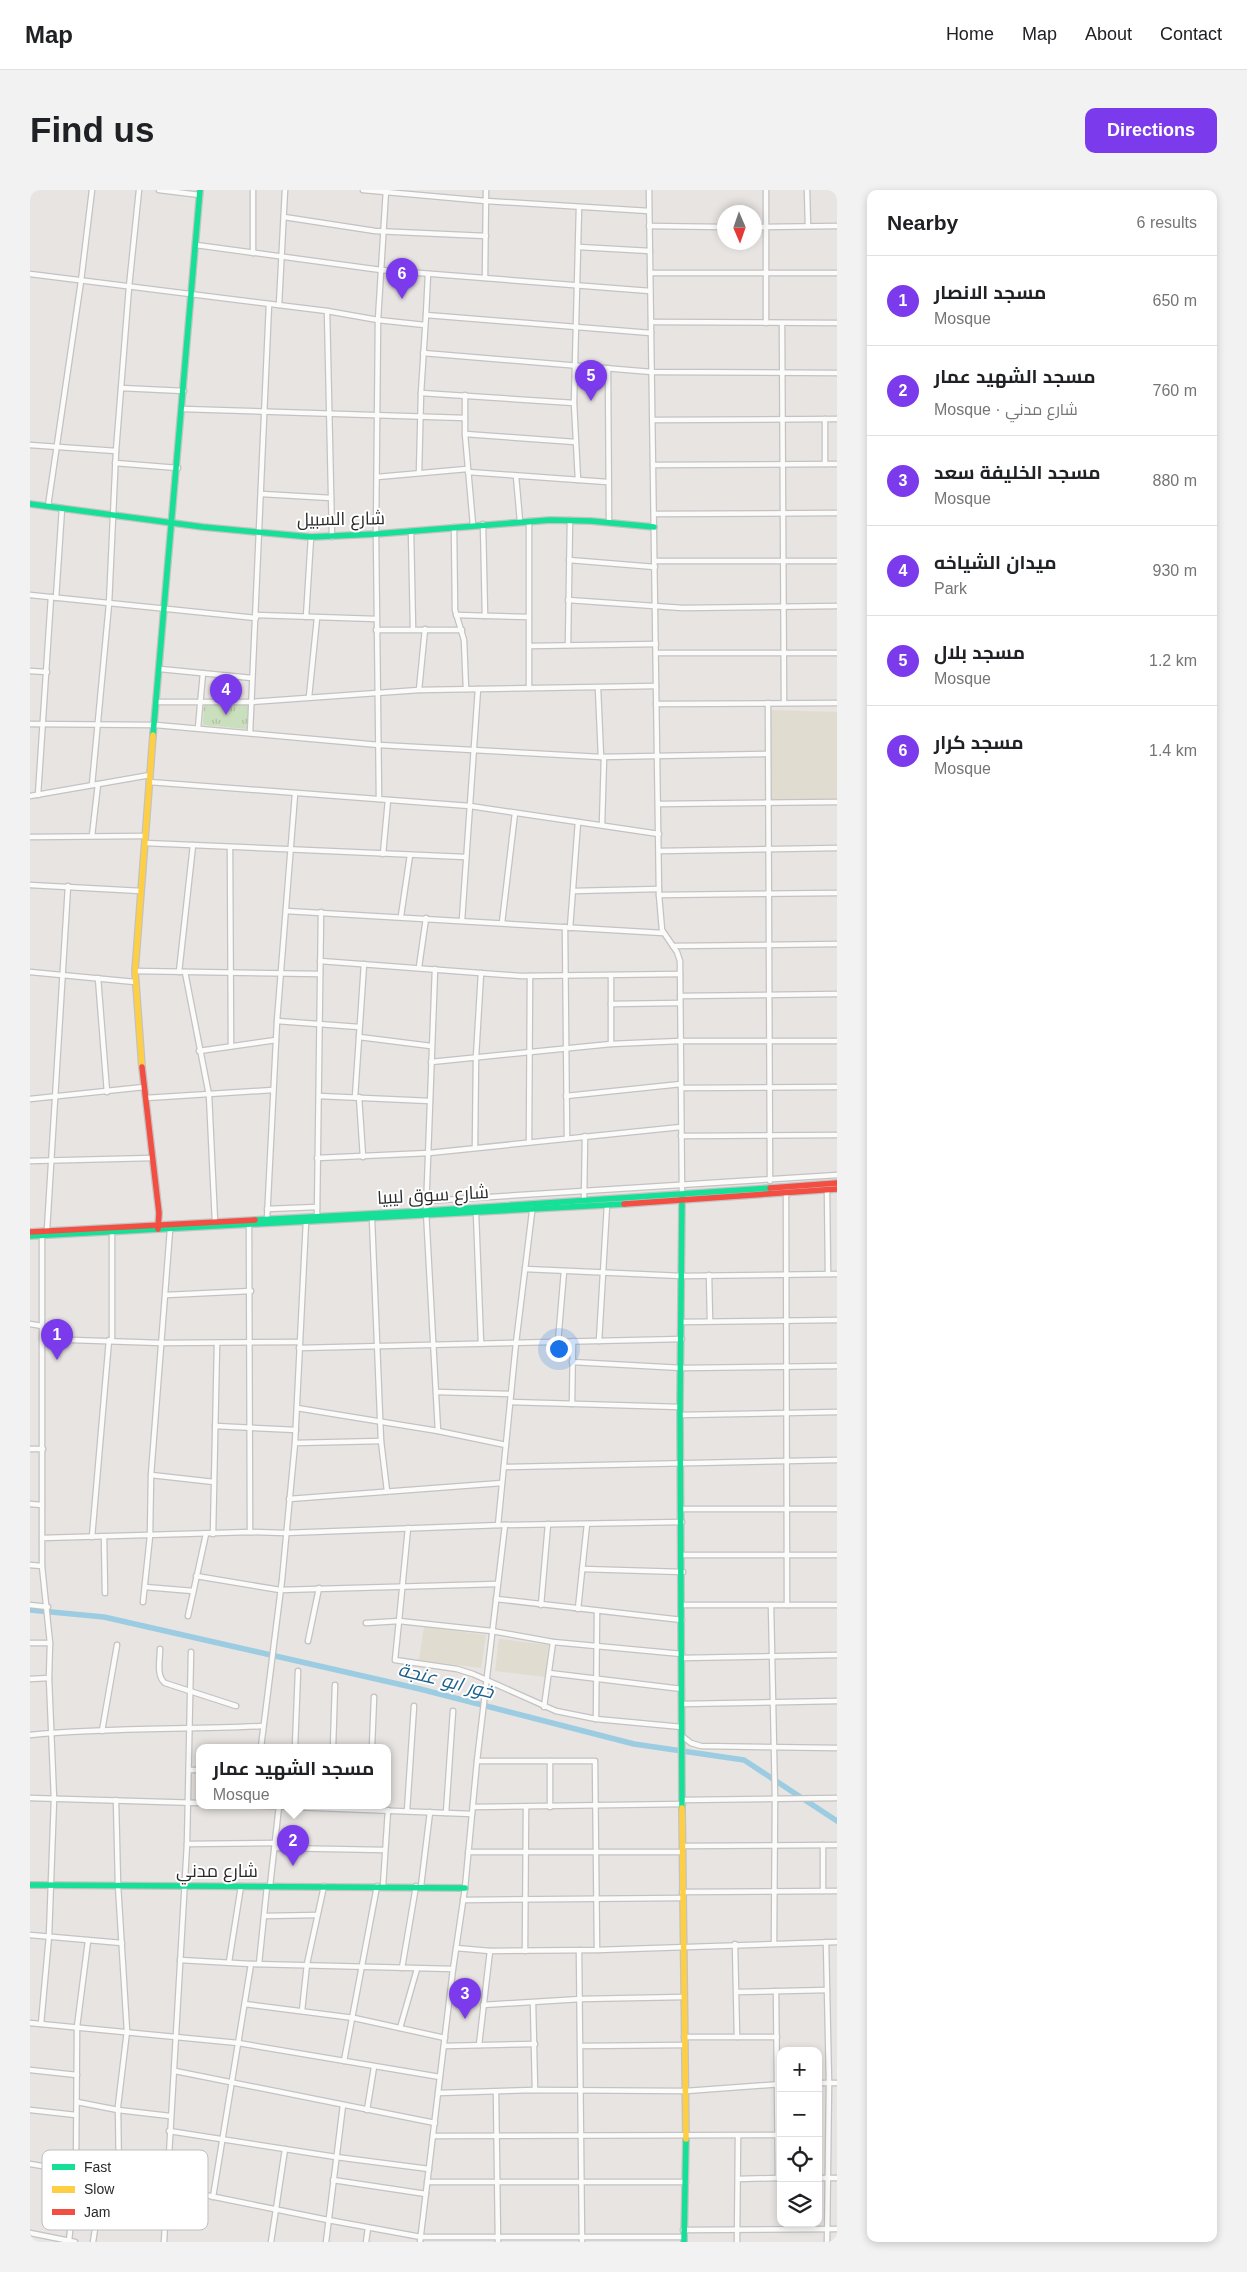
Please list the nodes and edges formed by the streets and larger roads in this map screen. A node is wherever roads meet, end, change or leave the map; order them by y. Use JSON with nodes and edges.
{"nodes":[{"id":1,"x":92,"y":190,"type":"edge"},
{"id":2,"x":139,"y":190,"type":"edge"},
{"id":3,"x":159,"y":190,"type":"edge"},
{"id":4,"x":253,"y":190,"type":"edge"},
{"id":5,"x":285,"y":190,"type":"edge"},
{"id":6,"x":363,"y":190,"type":"edge"},
{"id":7,"x":486,"y":190,"type":"edge"},
{"id":8,"x":649,"y":190,"type":"edge"},
{"id":9,"x":766,"y":190,"type":"edge"},
{"id":10,"x":807,"y":190,"type":"edge"},
{"id":11,"x":386,"y":191,"type":"edge"},
{"id":12,"x":200,"y":192,"type":"edge"},
{"id":13,"x":486,"y":201,"type":"junction"},
{"id":14,"x":579,"y":207,"type":"junction"},
{"id":15,"x":649,"y":210,"type":"junction"},
{"id":16,"x":284,"y":218,"type":"junction"},
{"id":17,"x":649,"y":226,"type":"junction"},
{"id":18,"x":808,"y":226,"type":"junction"},
{"id":19,"x":837,"y":226,"type":"edge"},
{"id":20,"x":717,"y":227,"type":"edge"},
{"id":21,"x":762,"y":227,"type":"edge"},
{"id":22,"x":766,"y":227,"type":"junction"},
{"id":23,"x":384,"y":232,"type":"junction"},
{"id":24,"x":486,"y":236,"type":"junction"},
{"id":25,"x":196,"y":245,"type":"junction"},
{"id":26,"x":579,"y":247,"type":"junction"},
{"id":27,"x":650,"y":251,"type":"junction"},
{"id":28,"x":253,"y":253,"type":"junction"},
{"id":29,"x":281,"y":256,"type":"junction"},
{"id":30,"x":381,"y":270,"type":"junction"},
{"id":31,"x":650,"y":273,"type":"junction"},
{"id":32,"x":837,"y":273,"type":"edge"},
{"id":33,"x":30,"y":274,"type":"edge"},
{"id":34,"x":428,"y":274,"type":"junction"},
{"id":35,"x":766,"y":274,"type":"junction"},
{"id":36,"x":486,"y":278,"type":"junction"},
{"id":37,"x":82,"y":281,"type":"junction"},
{"id":38,"x":577,"y":285,"type":"junction"},
{"id":39,"x":129,"y":287,"type":"junction"},
{"id":40,"x":650,"y":291,"type":"junction"},
{"id":41,"x":191,"y":295,"type":"junction"},
{"id":42,"x":269,"y":304,"type":"junction"},
{"id":43,"x":279,"y":305,"type":"junction"},
{"id":44,"x":327,"y":311,"type":"junction"},
{"id":45,"x":426,"y":315,"type":"junction"},
{"id":46,"x":378,"y":320,"type":"junction"},
{"id":47,"x":652,"y":322,"type":"junction"},
{"id":48,"x":766,"y":322,"type":"junction"},
{"id":49,"x":782,"y":323,"type":"junction"},
{"id":50,"x":837,"y":323,"type":"edge"},
{"id":51,"x":425,"y":325,"type":"junction"},
{"id":52,"x":577,"y":326,"type":"junction"},
{"id":53,"x":651,"y":333,"type":"junction"},
{"id":54,"x":423,"y":353,"type":"junction"},
{"id":55,"x":575,"y":365,"type":"junction"},
{"id":56,"x":608,"y":368,"type":"junction"},
{"id":57,"x":652,"y":372,"type":"junction"},
{"id":58,"x":782,"y":372,"type":"junction"},
{"id":59,"x":837,"y":373,"type":"edge"},
{"id":60,"x":121,"y":388,"type":"junction"},
{"id":61,"x":184,"y":391,"type":"junction"},
{"id":62,"x":421,"y":393,"type":"junction"},
{"id":63,"x":465,"y":395,"type":"junction"},
{"id":64,"x":574,"y":403,"type":"junction"},
{"id":65,"x":183,"y":408,"type":"junction"},
{"id":66,"x":264,"y":412,"type":"junction"},
{"id":67,"x":329,"y":413,"type":"junction"},
{"id":68,"x":378,"y":415,"type":"junction"},
{"id":69,"x":420,"y":417,"type":"junction"},
{"id":70,"x":465,"y":418,"type":"junction"},
{"id":71,"x":825,"y":419,"type":"junction"},
{"id":72,"x":837,"y":419,"type":"edge"},
{"id":73,"x":653,"y":420,"type":"junction"},
{"id":74,"x":782,"y":420,"type":"junction"},
{"id":75,"x":465,"y":434,"type":"junction"},
{"id":76,"x":575,"y":442,"type":"junction"},
{"id":77,"x":30,"y":445,"type":"edge"},
{"id":78,"x":58,"y":448,"type":"junction"},
{"id":79,"x":116,"y":451,"type":"junction"},
{"id":80,"x":115,"y":463,"type":"junction"},
{"id":81,"x":783,"y":464,"type":"junction"},
{"id":82,"x":825,"y":464,"type":"junction"},
{"id":83,"x":837,"y":464,"type":"edge"},
{"id":84,"x":653,"y":465,"type":"junction"},
{"id":85,"x":178,"y":468,"type":"junction"},
{"id":86,"x":468,"y":471,"type":"junction"},
{"id":87,"x":419,"y":473,"type":"junction"},
{"id":88,"x":516,"y":476,"type":"junction"},
{"id":89,"x":377,"y":477,"type":"junction"},
{"id":90,"x":578,"y":480,"type":"junction"},
{"id":91,"x":607,"y":482,"type":"junction"},
{"id":92,"x":262,"y":494,"type":"junction"},
{"id":93,"x":330,"y":498,"type":"junction"},
{"id":94,"x":30,"y":504,"type":"edge"},
{"id":95,"x":48,"y":506,"type":"junction"},
{"id":96,"x":62,"y":508,"type":"junction"},
{"id":97,"x":112,"y":514,"type":"junction"},
{"id":98,"x":654,"y":514,"type":"junction"},
{"id":99,"x":782,"y":514,"type":"junction"},
{"id":100,"x":837,"y":514,"type":"edge"},
{"id":101,"x":570,"y":520,"type":"junction"},
{"id":102,"x":529,"y":521,"type":"junction"},
{"id":103,"x":172,"y":522,"type":"junction"},
{"id":104,"x":520,"y":522,"type":"junction"},
{"id":105,"x":608,"y":522,"type":"junction"},
{"id":106,"x":483,"y":524,"type":"junction"},
{"id":107,"x":473,"y":525,"type":"junction"},
{"id":108,"x":454,"y":527,"type":"junction"},
{"id":109,"x":654,"y":527,"type":"junction"},
{"id":110,"x":411,"y":532,"type":"junction"},
{"id":111,"x":259,"y":533,"type":"junction"},
{"id":112,"x":376,"y":534,"type":"junction"},
{"id":113,"x":332,"y":536,"type":"junction"},
{"id":114,"x":311,"y":537,"type":"junction"},
{"id":115,"x":569,"y":560,"type":"junction"},
{"id":116,"x":655,"y":561,"type":"junction"},
{"id":117,"x":783,"y":561,"type":"junction"},
{"id":118,"x":837,"y":561,"type":"edge"},
{"id":119,"x":655,"y":567,"type":"junction"},
{"id":120,"x":30,"y":595,"type":"edge"},
{"id":121,"x":54,"y":597,"type":"junction"},
{"id":122,"x":568,"y":600,"type":"junction"},
{"id":123,"x":109,"y":604,"type":"junction"},
{"id":124,"x":656,"y":606,"type":"junction"},
{"id":125,"x":783,"y":606,"type":"junction"},
{"id":126,"x":837,"y":606,"type":"edge"},
{"id":127,"x":165,"y":610,"type":"junction"},
{"id":128,"x":456,"y":615,"type":"junction"},
{"id":129,"x":485,"y":616,"type":"junction"},
{"id":130,"x":256,"y":617,"type":"junction"},
{"id":131,"x":306,"y":617,"type":"junction"},
{"id":132,"x":529,"y":617,"type":"junction"},
{"id":133,"x":317,"y":618,"type":"junction"},
{"id":134,"x":376,"y":619,"type":"junction"},
{"id":135,"x":413,"y":629,"type":"junction"},
{"id":136,"x":376,"y":630,"type":"junction"},
{"id":137,"x":425,"y":630,"type":"junction"},
{"id":138,"x":462,"y":630,"type":"junction"},
{"id":139,"x":656,"y":644,"type":"junction"},
{"id":140,"x":568,"y":645,"type":"junction"},
{"id":141,"x":530,"y":646,"type":"junction"},
{"id":142,"x":656,"y":653,"type":"junction"},
{"id":143,"x":837,"y":653,"type":"edge"},
{"id":144,"x":784,"y":654,"type":"junction"},
{"id":145,"x":160,"y":669,"type":"junction"},
{"id":146,"x":30,"y":671,"type":"edge"},
{"id":147,"x":47,"y":672,"type":"junction"},
{"id":148,"x":203,"y":674,"type":"junction"},
{"id":149,"x":228,"y":676,"type":"junction"},
{"id":150,"x":252,"y":678,"type":"junction"},
{"id":151,"x":656,"y":686,"type":"junction"},
{"id":152,"x":529,"y":688,"type":"junction"},
{"id":153,"x":598,"y":688,"type":"junction"},
{"id":154,"x":466,"y":689,"type":"junction"},
{"id":155,"x":478,"y":689,"type":"junction"},
{"id":156,"x":419,"y":690,"type":"junction"},
{"id":157,"x":377,"y":692,"type":"junction"},
{"id":158,"x":310,"y":697,"type":"junction"},
{"id":159,"x":157,"y":702,"type":"junction"},
{"id":160,"x":200,"y":702,"type":"junction"},
{"id":161,"x":226,"y":702,"type":"junction"},
{"id":162,"x":252,"y":702,"type":"junction"},
{"id":163,"x":768,"y":703,"type":"junction"},
{"id":164,"x":784,"y":703,"type":"junction"},
{"id":165,"x":837,"y":703,"type":"edge"},
{"id":166,"x":656,"y":704,"type":"junction"},
{"id":167,"x":30,"y":724,"type":"edge"},
{"id":168,"x":43,"y":724,"type":"junction"},
{"id":169,"x":99,"y":725,"type":"junction"},
{"id":170,"x":156,"y":725,"type":"junction"},
{"id":171,"x":198,"y":728,"type":"junction"},
{"id":172,"x":250,"y":733,"type":"junction"},
{"id":173,"x":378,"y":745,"type":"junction"},
{"id":174,"x":474,"y":750,"type":"junction"},
{"id":175,"x":768,"y":754,"type":"junction"},
{"id":176,"x":602,"y":757,"type":"junction"},
{"id":177,"x":658,"y":757,"type":"junction"},
{"id":178,"x":150,"y":775,"type":"junction"},
{"id":179,"x":149,"y":782,"type":"junction"},
{"id":180,"x":98,"y":784,"type":"junction"},
{"id":181,"x":92,"y":785,"type":"junction"},
{"id":182,"x":38,"y":794,"type":"junction"},
{"id":183,"x":295,"y":794,"type":"junction"},
{"id":184,"x":30,"y":796,"type":"edge"},
{"id":185,"x":378,"y":799,"type":"junction"},
{"id":186,"x":388,"y":800,"type":"junction"},
{"id":187,"x":837,"y":802,"type":"edge"},
{"id":188,"x":769,"y":803,"type":"junction"},
{"id":189,"x":659,"y":804,"type":"junction"},
{"id":190,"x":470,"y":806,"type":"junction"},
{"id":191,"x":515,"y":813,"type":"junction"},
{"id":192,"x":578,"y":822,"type":"junction"},
{"id":193,"x":602,"y":825,"type":"junction"},
{"id":194,"x":659,"y":834,"type":"junction"},
{"id":195,"x":92,"y":836,"type":"junction"},
{"id":196,"x":145,"y":836,"type":"junction"},
{"id":197,"x":30,"y":837,"type":"edge"},
{"id":198,"x":145,"y":843,"type":"junction"},
{"id":199,"x":193,"y":845,"type":"junction"},
{"id":200,"x":230,"y":847,"type":"junction"},
{"id":201,"x":837,"y":848,"type":"edge"},
{"id":202,"x":291,"y":850,"type":"junction"},
{"id":203,"x":769,"y":850,"type":"junction"},
{"id":204,"x":659,"y":851,"type":"junction"},
{"id":205,"x":383,"y":854,"type":"junction"},
{"id":206,"x":410,"y":855,"type":"junction"},
{"id":207,"x":465,"y":857,"type":"junction"},
{"id":208,"x":30,"y":884,"type":"edge"},
{"id":209,"x":68,"y":886,"type":"junction"},
{"id":210,"x":659,"y":889,"type":"junction"},
{"id":211,"x":141,"y":891,"type":"junction"},
{"id":212,"x":573,"y":891,"type":"junction"},
{"id":213,"x":769,"y":893,"type":"junction"},
{"id":214,"x":837,"y":893,"type":"edge"},
{"id":215,"x":659,"y":895,"type":"junction"},
{"id":216,"x":286,"y":910,"type":"junction"},
{"id":217,"x":320,"y":912,"type":"junction"},
{"id":218,"x":402,"y":916,"type":"junction"},
{"id":219,"x":426,"y":918,"type":"junction"},
{"id":220,"x":462,"y":920,"type":"junction"},
{"id":221,"x":502,"y":923,"type":"junction"},
{"id":222,"x":567,"y":928,"type":"junction"},
{"id":223,"x":663,"y":933,"type":"junction"},
{"id":224,"x":837,"y":944,"type":"edge"},
{"id":225,"x":769,"y":945,"type":"junction"},
{"id":226,"x":673,"y":946,"type":"junction"},
{"id":227,"x":320,"y":961,"type":"junction"},
{"id":228,"x":364,"y":964,"type":"junction"},
{"id":229,"x":419,"y":967,"type":"junction"},
{"id":230,"x":434,"y":969,"type":"junction"},
{"id":231,"x":135,"y":971,"type":"junction"},
{"id":232,"x":30,"y":972,"type":"edge"},
{"id":233,"x":179,"y":972,"type":"junction"},
{"id":234,"x":185,"y":972,"type":"junction"},
{"id":235,"x":232,"y":973,"type":"junction"},
{"id":236,"x":481,"y":973,"type":"junction"},
{"id":237,"x":282,"y":974,"type":"junction"},
{"id":238,"x":320,"y":974,"type":"junction"},
{"id":239,"x":680,"y":974,"type":"junction"},
{"id":240,"x":64,"y":975,"type":"junction"},
{"id":241,"x":530,"y":976,"type":"junction"},
{"id":242,"x":611,"y":976,"type":"junction"},
{"id":243,"x":565,"y":977,"type":"junction"},
{"id":244,"x":98,"y":978,"type":"junction"},
{"id":245,"x":135,"y":982,"type":"junction"},
{"id":246,"x":837,"y":994,"type":"edge"},
{"id":247,"x":770,"y":995,"type":"junction"},
{"id":248,"x":680,"y":996,"type":"junction"},
{"id":249,"x":680,"y":1003,"type":"junction"},
{"id":250,"x":611,"y":1004,"type":"junction"},
{"id":251,"x":278,"y":1021,"type":"junction"},
{"id":252,"x":319,"y":1024,"type":"junction"},
{"id":253,"x":359,"y":1027,"type":"junction"},
{"id":254,"x":359,"y":1037,"type":"junction"},
{"id":255,"x":276,"y":1040,"type":"junction"},
{"id":256,"x":680,"y":1041,"type":"junction"},
{"id":257,"x":837,"y":1041,"type":"edge"},
{"id":258,"x":770,"y":1042,"type":"junction"},
{"id":259,"x":612,"y":1044,"type":"junction"},
{"id":260,"x":231,"y":1046,"type":"junction"},
{"id":261,"x":432,"y":1046,"type":"junction"},
{"id":262,"x":566,"y":1048,"type":"junction"},
{"id":263,"x":199,"y":1051,"type":"junction"},
{"id":264,"x":529,"y":1052,"type":"junction"},
{"id":265,"x":476,"y":1057,"type":"junction"},
{"id":266,"x":431,"y":1062,"type":"junction"},
{"id":267,"x":681,"y":1086,"type":"junction"},
{"id":268,"x":144,"y":1087,"type":"junction"},
{"id":269,"x":770,"y":1087,"type":"junction"},
{"id":270,"x":837,"y":1087,"type":"edge"},
{"id":271,"x":273,"y":1090,"type":"junction"},
{"id":272,"x":107,"y":1092,"type":"junction"},
{"id":273,"x":208,"y":1095,"type":"junction"},
{"id":274,"x":319,"y":1096,"type":"junction"},
{"id":275,"x":566,"y":1096,"type":"junction"},
{"id":276,"x":56,"y":1097,"type":"junction"},
{"id":277,"x":357,"y":1097,"type":"junction"},
{"id":278,"x":146,"y":1098,"type":"junction"},
{"id":279,"x":30,"y":1099,"type":"edge"},
{"id":280,"x":430,"y":1101,"type":"junction"},
{"id":281,"x":681,"y":1127,"type":"junction"},
{"id":282,"x":837,"y":1134,"type":"edge"},
{"id":283,"x":770,"y":1135,"type":"junction"},
{"id":284,"x":584,"y":1136,"type":"junction"},
{"id":285,"x":681,"y":1136,"type":"junction"},
{"id":286,"x":567,"y":1138,"type":"junction"},
{"id":287,"x":529,"y":1142,"type":"junction"},
{"id":288,"x":475,"y":1147,"type":"junction"},
{"id":289,"x":429,"y":1152,"type":"junction"},
{"id":290,"x":362,"y":1157,"type":"junction"},
{"id":291,"x":152,"y":1158,"type":"junction"},
{"id":292,"x":318,"y":1158,"type":"junction"},
{"id":293,"x":53,"y":1160,"type":"junction"},
{"id":294,"x":30,"y":1161,"type":"edge"},
{"id":295,"x":837,"y":1175,"type":"edge"},
{"id":296,"x":770,"y":1181,"type":"junction"},
{"id":297,"x":837,"y":1183,"type":"edge"},
{"id":298,"x":682,"y":1186,"type":"junction"},
{"id":299,"x":837,"y":1189,"type":"edge"},
{"id":300,"x":827,"y":1190,"type":"junction"},
{"id":301,"x":786,"y":1192,"type":"junction"},
{"id":302,"x":584,"y":1193,"type":"junction"},
{"id":303,"x":682,"y":1197,"type":"junction"},
{"id":304,"x":427,"y":1201,"type":"junction"},
{"id":305,"x":584,"y":1201,"type":"junction"},
{"id":306,"x":607,"y":1205,"type":"junction"},
{"id":307,"x":317,"y":1207,"type":"junction"},
{"id":308,"x":533,"y":1207,"type":"junction"},
{"id":309,"x":267,"y":1208,"type":"junction"},
{"id":310,"x":426,"y":1213,"type":"junction"},
{"id":311,"x":476,"y":1213,"type":"junction"},
{"id":312,"x":316,"y":1216,"type":"junction"},
{"id":313,"x":267,"y":1219,"type":"junction"},
{"id":314,"x":306,"y":1219,"type":"junction"},
{"id":315,"x":372,"y":1219,"type":"junction"},
{"id":316,"x":215,"y":1222,"type":"junction"},
{"id":317,"x":249,"y":1222,"type":"junction"},
{"id":318,"x":159,"y":1227,"type":"junction"},
{"id":319,"x":170,"y":1230,"type":"junction"},
{"id":320,"x":30,"y":1232,"type":"edge"},
{"id":321,"x":44,"y":1232,"type":"junction"},
{"id":322,"x":112,"y":1232,"type":"junction"},
{"id":323,"x":30,"y":1236,"type":"edge"},
{"id":324,"x":525,"y":1269,"type":"junction"},
{"id":325,"x":564,"y":1271,"type":"junction"},
{"id":326,"x":603,"y":1273,"type":"junction"},
{"id":327,"x":787,"y":1274,"type":"junction"},
{"id":328,"x":828,"y":1274,"type":"junction"},
{"id":329,"x":837,"y":1274,"type":"edge"},
{"id":330,"x":709,"y":1275,"type":"junction"},
{"id":331,"x":682,"y":1276,"type":"junction"},
{"id":332,"x":251,"y":1291,"type":"junction"},
{"id":333,"x":166,"y":1295,"type":"junction"},
{"id":334,"x":786,"y":1320,"type":"junction"},
{"id":335,"x":837,"y":1320,"type":"edge"},
{"id":336,"x":710,"y":1321,"type":"junction"},
{"id":337,"x":682,"y":1322,"type":"junction"},
{"id":338,"x":30,"y":1324,"type":"edge"},
{"id":339,"x":42,"y":1326,"type":"junction"},
{"id":340,"x":42,"y":1339,"type":"junction"},
{"id":341,"x":682,"y":1339,"type":"junction"},
{"id":342,"x":111,"y":1340,"type":"junction"},
{"id":343,"x":573,"y":1341,"type":"junction"},
{"id":344,"x":599,"y":1341,"type":"junction"},
{"id":345,"x":299,"y":1342,"type":"junction"},
{"id":346,"x":516,"y":1342,"type":"junction"},
{"id":347,"x":558,"y":1342,"type":"junction"},
{"id":348,"x":162,"y":1343,"type":"junction"},
{"id":349,"x":251,"y":1343,"type":"junction"},
{"id":350,"x":481,"y":1343,"type":"junction"},
{"id":351,"x":217,"y":1344,"type":"junction"},
{"id":352,"x":432,"y":1345,"type":"junction"},
{"id":353,"x":378,"y":1346,"type":"junction"},
{"id":354,"x":299,"y":1348,"type":"junction"},
{"id":355,"x":572,"y":1362,"type":"junction"},
{"id":356,"x":787,"y":1366,"type":"junction"},
{"id":357,"x":837,"y":1366,"type":"edge"},
{"id":358,"x":682,"y":1368,"type":"junction"},
{"id":359,"x":436,"y":1392,"type":"junction"},
{"id":360,"x":511,"y":1394,"type":"junction"},
{"id":361,"x":510,"y":1402,"type":"junction"},
{"id":362,"x":572,"y":1404,"type":"junction"},
{"id":363,"x":680,"y":1407,"type":"junction"},
{"id":364,"x":297,"y":1408,"type":"junction"},
{"id":365,"x":786,"y":1412,"type":"junction"},
{"id":366,"x":837,"y":1412,"type":"edge"},
{"id":367,"x":680,"y":1415,"type":"junction"},
{"id":368,"x":382,"y":1422,"type":"junction"},
{"id":369,"x":214,"y":1426,"type":"junction"},
{"id":370,"x":250,"y":1429,"type":"junction"},
{"id":371,"x":296,"y":1430,"type":"junction"},
{"id":372,"x":438,"y":1431,"type":"junction"},
{"id":373,"x":382,"y":1441,"type":"junction"},
{"id":374,"x":295,"y":1443,"type":"junction"},
{"id":375,"x":506,"y":1445,"type":"junction"},
{"id":376,"x":30,"y":1449,"type":"edge"},
{"id":377,"x":43,"y":1449,"type":"junction"},
{"id":378,"x":837,"y":1460,"type":"edge"},
{"id":379,"x":787,"y":1461,"type":"junction"},
{"id":380,"x":681,"y":1464,"type":"junction"},
{"id":381,"x":504,"y":1467,"type":"junction"},
{"id":382,"x":151,"y":1476,"type":"junction"},
{"id":383,"x":214,"y":1482,"type":"junction"},
{"id":384,"x":502,"y":1483,"type":"junction"},
{"id":385,"x":387,"y":1491,"type":"junction"},
{"id":386,"x":289,"y":1499,"type":"junction"},
{"id":387,"x":30,"y":1504,"type":"edge"},
{"id":388,"x":42,"y":1505,"type":"junction"},
{"id":389,"x":682,"y":1509,"type":"junction"},
{"id":390,"x":786,"y":1509,"type":"junction"},
{"id":391,"x":837,"y":1509,"type":"edge"},
{"id":392,"x":682,"y":1522,"type":"junction"},
{"id":393,"x":548,"y":1524,"type":"junction"},
{"id":394,"x":587,"y":1524,"type":"junction"},
{"id":395,"x":498,"y":1525,"type":"junction"},
{"id":396,"x":505,"y":1525,"type":"junction"},
{"id":397,"x":408,"y":1528,"type":"junction"},
{"id":398,"x":250,"y":1532,"type":"junction"},
{"id":399,"x":285,"y":1533,"type":"junction"},
{"id":400,"x":206,"y":1534,"type":"junction"},
{"id":401,"x":214,"y":1534,"type":"junction"},
{"id":402,"x":150,"y":1536,"type":"junction"},
{"id":403,"x":92,"y":1537,"type":"junction"},
{"id":404,"x":104,"y":1537,"type":"junction"},
{"id":405,"x":42,"y":1538,"type":"junction"},
{"id":406,"x":682,"y":1555,"type":"junction"},
{"id":407,"x":787,"y":1555,"type":"junction"},
{"id":408,"x":837,"y":1555,"type":"edge"},
{"id":409,"x":30,"y":1565,"type":"edge"},
{"id":410,"x":42,"y":1566,"type":"junction"},
{"id":411,"x":582,"y":1569,"type":"junction"},
{"id":412,"x":683,"y":1572,"type":"junction"},
{"id":413,"x":196,"y":1576,"type":"junction"},
{"id":414,"x":497,"y":1584,"type":"junction"},
{"id":415,"x":402,"y":1586,"type":"junction"},
{"id":416,"x":145,"y":1587,"type":"junction"},
{"id":417,"x":319,"y":1588,"type":"junction"},
{"id":418,"x":280,"y":1590,"type":"junction"},
{"id":419,"x":193,"y":1591,"type":"junction"},
{"id":420,"x":105,"y":1593,"type":"dead end"},
{"id":421,"x":496,"y":1599,"type":"junction"},
{"id":422,"x":143,"y":1602,"type":"dead end"},
{"id":423,"x":30,"y":1605,"type":"edge"},
{"id":424,"x":541,"y":1605,"type":"junction"},
{"id":425,"x":682,"y":1605,"type":"junction"},
{"id":426,"x":771,"y":1605,"type":"junction"},
{"id":427,"x":787,"y":1605,"type":"junction"},
{"id":428,"x":837,"y":1605,"type":"edge"},
{"id":429,"x":48,"y":1607,"type":"junction"},
{"id":430,"x":578,"y":1609,"type":"junction"},
{"id":431,"x":596,"y":1611,"type":"junction"},
{"id":432,"x":188,"y":1616,"type":"dead end"},
{"id":433,"x":682,"y":1620,"type":"junction"},
{"id":434,"x":399,"y":1621,"type":"junction"},
{"id":435,"x":366,"y":1623,"type":"dead end"},
{"id":436,"x":492,"y":1631,"type":"junction"},
{"id":437,"x":308,"y":1640,"type":"dead end"},
{"id":438,"x":553,"y":1642,"type":"junction"},
{"id":439,"x":30,"y":1643,"type":"edge"},
{"id":440,"x":50,"y":1643,"type":"junction"},
{"id":441,"x":117,"y":1645,"type":"dead end"},
{"id":442,"x":596,"y":1646,"type":"junction"},
{"id":443,"x":160,"y":1649,"type":"dead end"},
{"id":444,"x":191,"y":1652,"type":"dead end"},
{"id":445,"x":772,"y":1655,"type":"junction"},
{"id":446,"x":837,"y":1655,"type":"edge"},
{"id":447,"x":682,"y":1656,"type":"junction"},
{"id":448,"x":298,"y":1671,"type":"dead end"},
{"id":449,"x":550,"y":1674,"type":"junction"},
{"id":450,"x":30,"y":1678,"type":"edge"},
{"id":451,"x":49,"y":1678,"type":"junction"},
{"id":452,"x":595,"y":1678,"type":"junction"},
{"id":453,"x":487,"y":1681,"type":"junction"},
{"id":454,"x":336,"y":1685,"type":"dead end"},
{"id":455,"x":682,"y":1689,"type":"junction"},
{"id":456,"x":189,"y":1692,"type":"junction"},
{"id":457,"x":374,"y":1697,"type":"dead end"},
{"id":458,"x":837,"y":1701,"type":"edge"},
{"id":459,"x":773,"y":1702,"type":"junction"},
{"id":460,"x":682,"y":1704,"type":"junction"},
{"id":461,"x":236,"y":1706,"type":"dead end"},
{"id":462,"x":414,"y":1706,"type":"dead end"},
{"id":463,"x":544,"y":1707,"type":"junction"},
{"id":464,"x":453,"y":1711,"type":"dead end"},
{"id":465,"x":596,"y":1719,"type":"junction"},
{"id":466,"x":263,"y":1726,"type":"junction"},
{"id":467,"x":682,"y":1727,"type":"junction"},
{"id":468,"x":188,"y":1730,"type":"junction"},
{"id":469,"x":102,"y":1731,"type":"junction"},
{"id":470,"x":51,"y":1733,"type":"junction"},
{"id":471,"x":30,"y":1735,"type":"edge"},
{"id":472,"x":682,"y":1738,"type":"junction"},
{"id":473,"x":261,"y":1744,"type":"edge"},
{"id":474,"x":295,"y":1744,"type":"edge"},
{"id":475,"x":334,"y":1744,"type":"edge"},
{"id":476,"x":372,"y":1744,"type":"edge"},
{"id":477,"x":774,"y":1747,"type":"junction"},
{"id":478,"x":837,"y":1748,"type":"edge"},
{"id":479,"x":476,"y":1761,"type":"junction"},
{"id":480,"x":550,"y":1761,"type":"junction"},
{"id":481,"x":188,"y":1770,"type":"junction"},
{"id":482,"x":196,"y":1770,"type":"edge"},
{"id":483,"x":30,"y":1798,"type":"edge"},
{"id":484,"x":54,"y":1798,"type":"junction"},
{"id":485,"x":775,"y":1798,"type":"junction"},
{"id":486,"x":837,"y":1798,"type":"edge"},
{"id":487,"x":116,"y":1800,"type":"junction"},
{"id":488,"x":683,"y":1802,"type":"junction"},
{"id":489,"x":188,"y":1803,"type":"junction"},
{"id":490,"x":196,"y":1803,"type":"edge"},
{"id":491,"x":596,"y":1806,"type":"junction"},
{"id":492,"x":473,"y":1807,"type":"junction"},
{"id":493,"x":526,"y":1807,"type":"junction"},
{"id":494,"x":550,"y":1807,"type":"junction"},
{"id":495,"x":279,"y":1809,"type":"edge"},
{"id":496,"x":382,"y":1809,"type":"edge"},
{"id":497,"x":388,"y":1810,"type":"junction"},
{"id":498,"x":407,"y":1812,"type":"junction"},
{"id":499,"x":430,"y":1812,"type":"junction"},
{"id":500,"x":446,"y":1813,"type":"junction"},
{"id":501,"x":472,"y":1814,"type":"junction"},
{"id":502,"x":187,"y":1844,"type":"junction"},
{"id":503,"x":275,"y":1845,"type":"junction"},
{"id":504,"x":774,"y":1845,"type":"junction"},
{"id":505,"x":823,"y":1845,"type":"junction"},
{"id":506,"x":837,"y":1845,"type":"edge"},
{"id":507,"x":683,"y":1849,"type":"junction"},
{"id":508,"x":385,"y":1850,"type":"junction"},
{"id":509,"x":468,"y":1852,"type":"junction"},
{"id":510,"x":597,"y":1852,"type":"junction"},
{"id":511,"x":526,"y":1853,"type":"junction"},
{"id":512,"x":30,"y":1885,"type":"edge"},
{"id":513,"x":50,"y":1885,"type":"junction"},
{"id":514,"x":118,"y":1886,"type":"junction"},
{"id":515,"x":185,"y":1886,"type":"junction"},
{"id":516,"x":241,"y":1886,"type":"junction"},
{"id":517,"x":268,"y":1886,"type":"junction"},
{"id":518,"x":324,"y":1886,"type":"junction"},
{"id":519,"x":380,"y":1886,"type":"junction"},
{"id":520,"x":419,"y":1886,"type":"junction"},
{"id":521,"x":465,"y":1888,"type":"junction"},
{"id":522,"x":837,"y":1890,"type":"edge"},
{"id":523,"x":773,"y":1891,"type":"junction"},
{"id":524,"x":823,"y":1891,"type":"junction"},
{"id":525,"x":683,"y":1895,"type":"junction"},
{"id":526,"x":598,"y":1898,"type":"junction"},
{"id":527,"x":463,"y":1900,"type":"junction"},
{"id":528,"x":527,"y":1900,"type":"junction"},
{"id":529,"x":317,"y":1915,"type":"junction"},
{"id":530,"x":265,"y":1916,"type":"junction"},
{"id":531,"x":30,"y":1935,"type":"edge"},
{"id":532,"x":49,"y":1936,"type":"junction"},
{"id":533,"x":88,"y":1941,"type":"junction"},
{"id":534,"x":774,"y":1942,"type":"junction"},
{"id":535,"x":826,"y":1942,"type":"junction"},
{"id":536,"x":837,"y":1942,"type":"edge"},
{"id":537,"x":122,"y":1943,"type":"junction"},
{"id":538,"x":735,"y":1944,"type":"junction"},
{"id":539,"x":456,"y":1948,"type":"junction"},
{"id":540,"x":683,"y":1948,"type":"junction"},
{"id":541,"x":580,"y":1950,"type":"junction"},
{"id":542,"x":597,"y":1950,"type":"junction"},
{"id":543,"x":490,"y":1951,"type":"junction"},
{"id":544,"x":525,"y":1951,"type":"junction"},
{"id":545,"x":180,"y":1960,"type":"junction"},
{"id":546,"x":229,"y":1962,"type":"junction"},
{"id":547,"x":251,"y":1964,"type":"junction"},
{"id":548,"x":259,"y":1964,"type":"junction"},
{"id":549,"x":308,"y":1964,"type":"junction"},
{"id":550,"x":363,"y":1966,"type":"junction"},
{"id":551,"x":402,"y":1968,"type":"junction"},
{"id":552,"x":417,"y":1969,"type":"junction"},
{"id":553,"x":452,"y":1969,"type":"junction"},
{"id":554,"x":827,"y":1990,"type":"junction"},
{"id":555,"x":776,"y":1991,"type":"junction"},
{"id":556,"x":737,"y":1992,"type":"junction"},
{"id":557,"x":684,"y":1997,"type":"junction"},
{"id":558,"x":581,"y":1999,"type":"junction"},
{"id":559,"x":533,"y":2003,"type":"junction"},
{"id":560,"x":245,"y":2004,"type":"junction"},
{"id":561,"x":483,"y":2005,"type":"junction"},
{"id":562,"x":302,"y":2011,"type":"junction"},
{"id":563,"x":354,"y":2018,"type":"junction"},
{"id":564,"x":30,"y":2022,"type":"edge"},
{"id":565,"x":40,"y":2024,"type":"junction"},
{"id":566,"x":77,"y":2027,"type":"junction"},
{"id":567,"x":400,"y":2028,"type":"junction"},
{"id":568,"x":127,"y":2031,"type":"junction"},
{"id":569,"x":177,"y":2037,"type":"junction"},
{"id":570,"x":684,"y":2037,"type":"junction"},
{"id":571,"x":737,"y":2037,"type":"junction"},
{"id":572,"x":777,"y":2037,"type":"junction"},
{"id":573,"x":445,"y":2038,"type":"junction"},
{"id":574,"x":238,"y":2043,"type":"junction"},
{"id":575,"x":535,"y":2044,"type":"junction"},
{"id":576,"x":479,"y":2045,"type":"junction"},
{"id":577,"x":684,"y":2045,"type":"junction"},
{"id":578,"x":444,"y":2046,"type":"junction"},
{"id":579,"x":581,"y":2046,"type":"junction"},
{"id":580,"x":777,"y":2047,"type":"edge"},
{"id":581,"x":344,"y":2061,"type":"junction"},
{"id":582,"x":374,"y":2067,"type":"junction"},
{"id":583,"x":30,"y":2070,"type":"edge"},
{"id":584,"x":175,"y":2071,"type":"junction"},
{"id":585,"x":77,"y":2074,"type":"junction"},
{"id":586,"x":440,"y":2077,"type":"junction"},
{"id":587,"x":231,"y":2082,"type":"junction"},
{"id":588,"x":822,"y":2083,"type":"edge"},
{"id":589,"x":829,"y":2083,"type":"junction"},
{"id":590,"x":837,"y":2083,"type":"edge"},
{"id":591,"x":777,"y":2084,"type":"edge"},
{"id":592,"x":535,"y":2090,"type":"junction"},
{"id":593,"x":582,"y":2091,"type":"junction"},
{"id":594,"x":686,"y":2091,"type":"junction"},
{"id":595,"x":496,"y":2092,"type":"junction"},
{"id":596,"x":438,"y":2093,"type":"junction"},
{"id":597,"x":77,"y":2102,"type":"junction"},
{"id":598,"x":343,"y":2105,"type":"junction"},
{"id":599,"x":30,"y":2110,"type":"edge"},
{"id":600,"x":118,"y":2110,"type":"junction"},
{"id":601,"x":367,"y":2110,"type":"junction"},
{"id":602,"x":76,"y":2115,"type":"junction"},
{"id":603,"x":170,"y":2116,"type":"junction"},
{"id":604,"x":435,"y":2123,"type":"junction"},
{"id":605,"x":169,"y":2131,"type":"junction"},
{"id":606,"x":582,"y":2135,"type":"junction"},
{"id":607,"x":777,"y":2135,"type":"edge"},
{"id":608,"x":433,"y":2136,"type":"junction"},
{"id":609,"x":686,"y":2136,"type":"junction"},
{"id":610,"x":738,"y":2136,"type":"junction"},
{"id":611,"x":497,"y":2137,"type":"junction"},
{"id":612,"x":222,"y":2140,"type":"junction"},
{"id":613,"x":285,"y":2149,"type":"junction"},
{"id":614,"x":76,"y":2150,"type":"edge"},
{"id":615,"x":119,"y":2150,"type":"edge"},
{"id":616,"x":168,"y":2150,"type":"edge"},
{"id":617,"x":336,"y":2157,"type":"junction"},
{"id":618,"x":429,"y":2169,"type":"junction"},
{"id":619,"x":777,"y":2178,"type":"edge"},
{"id":620,"x":822,"y":2178,"type":"edge"},
{"id":621,"x":828,"y":2178,"type":"junction"},
{"id":622,"x":837,"y":2178,"type":"edge"},
{"id":623,"x":738,"y":2179,"type":"junction"},
{"id":624,"x":334,"y":2180,"type":"junction"},
{"id":625,"x":498,"y":2181,"type":"junction"},
{"id":626,"x":583,"y":2181,"type":"junction"},
{"id":627,"x":427,"y":2182,"type":"junction"},
{"id":628,"x":686,"y":2182,"type":"junction"},
{"id":629,"x":426,"y":2194,"type":"junction"},
{"id":630,"x":208,"y":2196,"type":"edge"},
{"id":631,"x":213,"y":2197,"type":"junction"},
{"id":632,"x":277,"y":2209,"type":"junction"},
{"id":633,"x":328,"y":2220,"type":"junction"},
{"id":634,"x":368,"y":2228,"type":"junction"},
{"id":635,"x":827,"y":2229,"type":"junction"},
{"id":636,"x":837,"y":2229,"type":"edge"},
{"id":637,"x":683,"y":2230,"type":"junction"},
{"id":638,"x":738,"y":2230,"type":"junction"},
{"id":639,"x":30,"y":2233,"type":"edge"},
{"id":640,"x":37,"y":2234,"type":"junction"},
{"id":641,"x":498,"y":2236,"type":"junction"},
{"id":642,"x":582,"y":2236,"type":"junction"},
{"id":643,"x":684,"y":2239,"type":"edge"},
{"id":644,"x":420,"y":2240,"type":"edge"},
{"id":645,"x":69,"y":2241,"type":"edge"},
{"id":646,"x":36,"y":2242,"type":"edge"},
{"id":647,"x":75,"y":2242,"type":"edge"},
{"id":648,"x":272,"y":2242,"type":"edge"},
{"id":649,"x":326,"y":2242,"type":"edge"},
{"id":650,"x":366,"y":2242,"type":"edge"},
{"id":651,"x":498,"y":2242,"type":"edge"},
{"id":652,"x":582,"y":2242,"type":"edge"},
{"id":653,"x":737,"y":2242,"type":"edge"},
{"id":654,"x":827,"y":2242,"type":"edge"}],
"edges":[{"from":1,"to":37,"type":"street"},
{"from":2,"to":39,"type":"street"},
{"from":3,"to":12,"type":"street"},
{"from":4,"to":28,"type":"street"},
{"from":5,"to":16,"type":"street"},
{"from":6,"to":11,"type":"street"},
{"from":7,"to":13,"type":"street"},
{"from":8,"to":15,"type":"street"},
{"from":9,"to":22,"type":"street"},
{"from":10,"to":18,"type":"street"},
{"from":11,"to":13,"type":"street"},
{"from":11,"to":23,"type":"street"},
{"from":12,"to":25,"type":"street"},
{"from":13,"to":14,"type":"street"},
{"from":13,"to":24,"type":"street"},
{"from":14,"to":15,"type":"street"},
{"from":14,"to":26,"type":"street"},
{"from":15,"to":17,"type":"street"},
{"from":16,"to":23,"type":"street"},
{"from":16,"to":29,"type":"street"},
{"from":17,"to":20,"type":"street"},
{"from":17,"to":27,"type":"street"},
{"from":18,"to":19,"type":"street"},
{"from":18,"to":22,"type":"street"},
{"from":21,"to":22,"type":"street"},
{"from":22,"to":35,"type":"street"},
{"from":23,"to":24,"type":"street"},
{"from":23,"to":30,"type":"street"},
{"from":24,"to":36,"type":"street"},
{"from":25,"to":28,"type":"street"},
{"from":25,"to":41,"type":"street"},
{"from":26,"to":27,"type":"street"},
{"from":26,"to":38,"type":"street"},
{"from":27,"to":31,"type":"street"},
{"from":28,"to":29,"type":"street"},
{"from":29,"to":30,"type":"street"},
{"from":29,"to":43,"type":"street"},
{"from":30,"to":34,"type":"street"},
{"from":30,"to":46,"type":"street"},
{"from":31,"to":35,"type":"street"},
{"from":31,"to":40,"type":"street"},
{"from":32,"to":35,"type":"street"},
{"from":33,"to":37,"type":"street"},
{"from":34,"to":36,"type":"street"},
{"from":34,"to":45,"type":"street"},
{"from":35,"to":48,"type":"street"},
{"from":36,"to":38,"type":"street"},
{"from":37,"to":39,"type":"street"},
{"from":37,"to":78,"type":"street"},
{"from":38,"to":40,"type":"street"},
{"from":38,"to":52,"type":"street"},
{"from":39,"to":41,"type":"street"},
{"from":39,"to":60,"type":"street"},
{"from":40,"to":47,"type":"street"},
{"from":41,"to":42,"type":"street"},
{"from":41,"to":61,"type":"street"},
{"from":42,"to":43,"type":"street"},
{"from":42,"to":66,"type":"street"},
{"from":43,"to":44,"type":"street"},
{"from":44,"to":46,"type":"street"},
{"from":44,"to":67,"type":"street"},
{"from":45,"to":51,"type":"street"},
{"from":45,"to":52,"type":"street"},
{"from":46,"to":51,"type":"street"},
{"from":46,"to":68,"type":"street"},
{"from":47,"to":48,"type":"street"},
{"from":47,"to":53,"type":"street"},
{"from":48,"to":49,"type":"street"},
{"from":49,"to":50,"type":"street"},
{"from":49,"to":58,"type":"street"},
{"from":51,"to":54,"type":"street"},
{"from":52,"to":53,"type":"street"},
{"from":52,"to":55,"type":"street"},
{"from":53,"to":57,"type":"street"},
{"from":54,"to":55,"type":"street"},
{"from":54,"to":62,"type":"street"},
{"from":55,"to":56,"type":"street"},
{"from":55,"to":64,"type":"street"},
{"from":56,"to":57,"type":"street"},
{"from":56,"to":91,"type":"street"},
{"from":57,"to":58,"type":"street"},
{"from":57,"to":73,"type":"street"},
{"from":58,"to":59,"type":"street"},
{"from":58,"to":74,"type":"street"},
{"from":60,"to":61,"type":"street"},
{"from":60,"to":79,"type":"street"},
{"from":61,"to":65,"type":"street"},
{"from":62,"to":63,"type":"street"},
{"from":62,"to":69,"type":"street"},
{"from":63,"to":64,"type":"street"},
{"from":63,"to":70,"type":"street"},
{"from":64,"to":76,"type":"street"},
{"from":65,"to":66,"type":"street"},
{"from":65,"to":85,"type":"street"},
{"from":66,"to":67,"type":"street"},
{"from":66,"to":92,"type":"street"},
{"from":67,"to":68,"type":"street"},
{"from":67,"to":93,"type":"street"},
{"from":68,"to":69,"type":"street"},
{"from":68,"to":89,"type":"street"},
{"from":69,"to":70,"type":"street"},
{"from":69,"to":87,"type":"street"},
{"from":70,"to":75,"type":"street"},
{"from":71,"to":72,"type":"street"},
{"from":71,"to":74,"type":"street"},
{"from":71,"to":82,"type":"street"},
{"from":73,"to":74,"type":"street"},
{"from":73,"to":84,"type":"street"},
{"from":74,"to":81,"type":"street"},
{"from":75,"to":76,"type":"street"},
{"from":75,"to":86,"type":"street"},
{"from":76,"to":90,"type":"street"},
{"from":77,"to":78,"type":"street"},
{"from":78,"to":79,"type":"street"},
{"from":78,"to":95,"type":"street"},
{"from":79,"to":80,"type":"street"},
{"from":80,"to":85,"type":"street"},
{"from":80,"to":97,"type":"street"},
{"from":81,"to":82,"type":"street"},
{"from":81,"to":84,"type":"street"},
{"from":81,"to":99,"type":"street"},
{"from":82,"to":83,"type":"street"},
{"from":84,"to":98,"type":"street"},
{"from":85,"to":103,"type":"street"},
{"from":86,"to":87,"type":"street"},
{"from":86,"to":88,"type":"street"},
{"from":86,"to":107,"type":"street"},
{"from":87,"to":89,"type":"street"},
{"from":88,"to":90,"type":"street"},
{"from":88,"to":104,"type":"street"},
{"from":89,"to":112,"type":"street"},
{"from":90,"to":91,"type":"street"},
{"from":91,"to":105,"type":"street"},
{"from":92,"to":93,"type":"street"},
{"from":92,"to":111,"type":"street"},
{"from":93,"to":113,"type":"street"},
{"from":94,"to":95,"type":"street","name":"شارع السبيل"},
{"from":95,"to":96,"type":"street","name":"شارع السبيل"},
{"from":96,"to":97,"type":"street","name":"شارع السبيل"},
{"from":96,"to":121,"type":"street"},
{"from":97,"to":103,"type":"street","name":"شارع السبيل"},
{"from":97,"to":123,"type":"street"},
{"from":98,"to":99,"type":"street"},
{"from":98,"to":109,"type":"street"},
{"from":99,"to":100,"type":"street"},
{"from":99,"to":117,"type":"street"},
{"from":101,"to":102,"type":"street","name":"شارع السبيل"},
{"from":101,"to":105,"type":"street","name":"شارع السبيل"},
{"from":101,"to":115,"type":"street"},
{"from":102,"to":104,"type":"street","name":"شارع السبيل"},
{"from":102,"to":132,"type":"street"},
{"from":103,"to":111,"type":"street","name":"شارع السبيل"},
{"from":103,"to":127,"type":"street"},
{"from":104,"to":106,"type":"street","name":"شارع السبيل"},
{"from":105,"to":109,"type":"street","name":"شارع السبيل"},
{"from":106,"to":107,"type":"street","name":"شارع السبيل"},
{"from":106,"to":129,"type":"street"},
{"from":107,"to":108,"type":"street","name":"شارع السبيل"},
{"from":108,"to":110,"type":"street","name":"شارع السبيل"},
{"from":108,"to":128,"type":"street"},
{"from":109,"to":116,"type":"street"},
{"from":110,"to":112,"type":"street","name":"شارع السبيل"},
{"from":110,"to":135,"type":"street"},
{"from":111,"to":114,"type":"street","name":"شارع السبيل"},
{"from":111,"to":130,"type":"street"},
{"from":112,"to":113,"type":"street","name":"شارع السبيل"},
{"from":112,"to":134,"type":"street"},
{"from":113,"to":114,"type":"street","name":"شارع السبيل"},
{"from":114,"to":131,"type":"street"},
{"from":115,"to":119,"type":"street"},
{"from":115,"to":122,"type":"street"},
{"from":116,"to":117,"type":"street"},
{"from":116,"to":119,"type":"street"},
{"from":117,"to":118,"type":"street"},
{"from":117,"to":125,"type":"street"},
{"from":119,"to":124,"type":"street"},
{"from":120,"to":121,"type":"street"},
{"from":121,"to":123,"type":"street"},
{"from":121,"to":147,"type":"street"},
{"from":122,"to":124,"type":"street"},
{"from":122,"to":140,"type":"street"},
{"from":123,"to":127,"type":"street"},
{"from":123,"to":169,"type":"street"},
{"from":124,"to":125,"type":"street"},
{"from":124,"to":139,"type":"street"},
{"from":125,"to":126,"type":"street"},
{"from":125,"to":144,"type":"street"},
{"from":127,"to":130,"type":"street"},
{"from":127,"to":145,"type":"street"},
{"from":128,"to":129,"type":"street"},
{"from":128,"to":138,"type":"street"},
{"from":129,"to":132,"type":"street"},
{"from":130,"to":131,"type":"street"},
{"from":130,"to":150,"type":"street"},
{"from":131,"to":133,"type":"street"},
{"from":132,"to":141,"type":"street"},
{"from":133,"to":134,"type":"street"},
{"from":133,"to":158,"type":"street"},
{"from":134,"to":136,"type":"street"},
{"from":135,"to":136,"type":"street"},
{"from":135,"to":137,"type":"street"},
{"from":136,"to":157,"type":"street"},
{"from":137,"to":138,"type":"street"},
{"from":137,"to":156,"type":"street"},
{"from":138,"to":154,"type":"street"},
{"from":139,"to":140,"type":"street"},
{"from":139,"to":142,"type":"street"},
{"from":140,"to":141,"type":"street"},
{"from":141,"to":152,"type":"street"},
{"from":142,"to":144,"type":"street"},
{"from":142,"to":151,"type":"street"},
{"from":143,"to":144,"type":"street"},
{"from":144,"to":164,"type":"street"},
{"from":145,"to":148,"type":"street"},
{"from":145,"to":159,"type":"street"},
{"from":146,"to":147,"type":"street"},
{"from":147,"to":168,"type":"street"},
{"from":148,"to":149,"type":"street"},
{"from":148,"to":160,"type":"street"},
{"from":149,"to":150,"type":"street"},
{"from":149,"to":161,"type":"street"},
{"from":150,"to":162,"type":"street"},
{"from":151,"to":153,"type":"street"},
{"from":151,"to":166,"type":"street"},
{"from":152,"to":153,"type":"street"},
{"from":152,"to":155,"type":"street"},
{"from":153,"to":176,"type":"street"},
{"from":154,"to":155,"type":"street"},
{"from":154,"to":156,"type":"street"},
{"from":155,"to":174,"type":"street"},
{"from":156,"to":157,"type":"street"},
{"from":157,"to":158,"type":"street"},
{"from":157,"to":173,"type":"street"},
{"from":158,"to":162,"type":"street"},
{"from":159,"to":160,"type":"street"},
{"from":159,"to":170,"type":"street"},
{"from":160,"to":161,"type":"street"},
{"from":160,"to":171,"type":"street"},
{"from":161,"to":162,"type":"street"},
{"from":162,"to":172,"type":"street"},
{"from":163,"to":164,"type":"street"},
{"from":163,"to":166,"type":"street"},
{"from":163,"to":175,"type":"street"},
{"from":164,"to":165,"type":"street"},
{"from":166,"to":177,"type":"street"},
{"from":167,"to":168,"type":"street"},
{"from":168,"to":169,"type":"street"},
{"from":168,"to":182,"type":"street"},
{"from":169,"to":170,"type":"street"},
{"from":169,"to":181,"type":"street"},
{"from":170,"to":171,"type":"street"},
{"from":170,"to":178,"type":"street"},
{"from":171,"to":172,"type":"street"},
{"from":172,"to":173,"type":"street"},
{"from":173,"to":174,"type":"street"},
{"from":173,"to":185,"type":"street"},
{"from":174,"to":176,"type":"street"},
{"from":174,"to":190,"type":"street"},
{"from":175,"to":177,"type":"street"},
{"from":175,"to":188,"type":"street"},
{"from":176,"to":177,"type":"street"},
{"from":176,"to":193,"type":"street"},
{"from":177,"to":189,"type":"street"},
{"from":178,"to":179,"type":"street"},
{"from":178,"to":180,"type":"street"},
{"from":179,"to":183,"type":"street"},
{"from":179,"to":196,"type":"street"},
{"from":180,"to":181,"type":"street"},
{"from":180,"to":195,"type":"street"},
{"from":181,"to":182,"type":"street"},
{"from":182,"to":184,"type":"street"},
{"from":183,"to":185,"type":"street"},
{"from":183,"to":202,"type":"street"},
{"from":185,"to":186,"type":"street"},
{"from":186,"to":190,"type":"street"},
{"from":186,"to":205,"type":"street"},
{"from":187,"to":188,"type":"street"},
{"from":188,"to":189,"type":"street"},
{"from":188,"to":203,"type":"street"},
{"from":189,"to":194,"type":"street"},
{"from":190,"to":191,"type":"street"},
{"from":190,"to":207,"type":"street"},
{"from":191,"to":192,"type":"street"},
{"from":191,"to":221,"type":"street"},
{"from":192,"to":193,"type":"street"},
{"from":192,"to":212,"type":"street"},
{"from":193,"to":194,"type":"street"},
{"from":194,"to":204,"type":"street"},
{"from":195,"to":196,"type":"street"},
{"from":195,"to":197,"type":"street"},
{"from":196,"to":198,"type":"street"},
{"from":198,"to":199,"type":"street"},
{"from":198,"to":211,"type":"street"},
{"from":199,"to":200,"type":"street"},
{"from":199,"to":233,"type":"street"},
{"from":200,"to":202,"type":"street"},
{"from":200,"to":235,"type":"street"},
{"from":201,"to":203,"type":"street"},
{"from":202,"to":205,"type":"street"},
{"from":202,"to":216,"type":"street"},
{"from":203,"to":204,"type":"street"},
{"from":203,"to":213,"type":"street"},
{"from":204,"to":210,"type":"street"},
{"from":205,"to":206,"type":"street"},
{"from":206,"to":207,"type":"street"},
{"from":206,"to":218,"type":"street"},
{"from":207,"to":220,"type":"street"},
{"from":208,"to":209,"type":"street"},
{"from":209,"to":211,"type":"street"},
{"from":209,"to":240,"type":"street"},
{"from":210,"to":212,"type":"street"},
{"from":210,"to":215,"type":"street"},
{"from":211,"to":231,"type":"street"},
{"from":212,"to":222,"type":"street"},
{"from":213,"to":214,"type":"street"},
{"from":213,"to":215,"type":"street"},
{"from":213,"to":225,"type":"street"},
{"from":215,"to":223,"type":"street"},
{"from":216,"to":217,"type":"street"},
{"from":216,"to":237,"type":"street"},
{"from":217,"to":218,"type":"street"},
{"from":217,"to":227,"type":"street"},
{"from":218,"to":219,"type":"street"},
{"from":219,"to":220,"type":"street"},
{"from":219,"to":229,"type":"street"},
{"from":220,"to":221,"type":"street"},
{"from":221,"to":222,"type":"street"},
{"from":222,"to":223,"type":"street"},
{"from":222,"to":243,"type":"street"},
{"from":223,"to":226,"type":"street"},
{"from":224,"to":225,"type":"street"},
{"from":225,"to":226,"type":"street"},
{"from":225,"to":247,"type":"street"},
{"from":226,"to":239,"type":"street"},
{"from":227,"to":228,"type":"street"},
{"from":227,"to":238,"type":"street"},
{"from":228,"to":229,"type":"street"},
{"from":228,"to":253,"type":"street"},
{"from":229,"to":230,"type":"street"},
{"from":230,"to":236,"type":"street"},
{"from":230,"to":261,"type":"street"},
{"from":231,"to":233,"type":"street"},
{"from":231,"to":245,"type":"street"},
{"from":232,"to":240,"type":"street"},
{"from":233,"to":234,"type":"street"},
{"from":234,"to":235,"type":"street"},
{"from":234,"to":263,"type":"street"},
{"from":235,"to":237,"type":"street"},
{"from":235,"to":260,"type":"street"},
{"from":236,"to":241,"type":"street"},
{"from":236,"to":265,"type":"street"},
{"from":237,"to":238,"type":"street"},
{"from":237,"to":251,"type":"street"},
{"from":238,"to":252,"type":"street"},
{"from":239,"to":242,"type":"street"},
{"from":239,"to":248,"type":"street"},
{"from":240,"to":244,"type":"street"},
{"from":240,"to":276,"type":"street"},
{"from":241,"to":243,"type":"street"},
{"from":241,"to":264,"type":"street"},
{"from":242,"to":243,"type":"street"},
{"from":242,"to":250,"type":"street"},
{"from":243,"to":262,"type":"street"},
{"from":244,"to":245,"type":"street"},
{"from":244,"to":272,"type":"street"},
{"from":245,"to":268,"type":"street"},
{"from":246,"to":247,"type":"street"},
{"from":247,"to":248,"type":"street"},
{"from":247,"to":258,"type":"street"},
{"from":248,"to":249,"type":"street"},
{"from":249,"to":250,"type":"street"},
{"from":249,"to":256,"type":"street"},
{"from":250,"to":259,"type":"street"},
{"from":251,"to":252,"type":"street"},
{"from":251,"to":255,"type":"street"},
{"from":252,"to":253,"type":"street"},
{"from":252,"to":274,"type":"street"},
{"from":253,"to":254,"type":"street"},
{"from":254,"to":261,"type":"street"},
{"from":254,"to":277,"type":"street"},
{"from":255,"to":260,"type":"street"},
{"from":255,"to":271,"type":"street"},
{"from":256,"to":258,"type":"street"},
{"from":256,"to":259,"type":"street"},
{"from":256,"to":267,"type":"street"},
{"from":257,"to":258,"type":"street"},
{"from":258,"to":269,"type":"street"},
{"from":259,"to":262,"type":"street"},
{"from":260,"to":263,"type":"street"},
{"from":261,"to":266,"type":"street"},
{"from":262,"to":264,"type":"street"},
{"from":262,"to":275,"type":"street"},
{"from":263,"to":273,"type":"street"},
{"from":264,"to":265,"type":"street"},
{"from":264,"to":287,"type":"street"},
{"from":265,"to":266,"type":"street"},
{"from":265,"to":288,"type":"street"},
{"from":266,"to":280,"type":"street"},
{"from":267,"to":269,"type":"street"},
{"from":267,"to":275,"type":"street"},
{"from":267,"to":281,"type":"street"},
{"from":268,"to":272,"type":"street"},
{"from":268,"to":278,"type":"street"},
{"from":269,"to":270,"type":"street"},
{"from":269,"to":283,"type":"street"},
{"from":271,"to":273,"type":"street"},
{"from":271,"to":309,"type":"street"},
{"from":272,"to":276,"type":"street"},
{"from":273,"to":278,"type":"street"},
{"from":273,"to":316,"type":"street"},
{"from":274,"to":277,"type":"street"},
{"from":274,"to":292,"type":"street"},
{"from":275,"to":286,"type":"street"},
{"from":276,"to":279,"type":"street"},
{"from":276,"to":293,"type":"street"},
{"from":277,"to":280,"type":"street"},
{"from":277,"to":290,"type":"street"},
{"from":278,"to":291,"type":"street"},
{"from":280,"to":289,"type":"street"},
{"from":281,"to":284,"type":"street"},
{"from":281,"to":285,"type":"street"},
{"from":282,"to":283,"type":"street"},
{"from":283,"to":285,"type":"street"},
{"from":283,"to":296,"type":"street"},
{"from":284,"to":286,"type":"street"},
{"from":284,"to":302,"type":"street"},
{"from":285,"to":298,"type":"street"},
{"from":286,"to":287,"type":"street"},
{"from":287,"to":288,"type":"street"},
{"from":288,"to":289,"type":"street"},
{"from":289,"to":290,"type":"street"},
{"from":289,"to":304,"type":"street"},
{"from":290,"to":292,"type":"street"},
{"from":291,"to":293,"type":"street"},
{"from":291,"to":318,"type":"street"},
{"from":292,"to":307,"type":"street"},
{"from":293,"to":294,"type":"street"},
{"from":293,"to":321,"type":"street"},
{"from":295,"to":296,"type":"street"},
{"from":296,"to":298,"type":"street"},
{"from":297,"to":303,"type":"street","name":"شارع سوق ليبيا"},
{"from":298,"to":302,"type":"street"},
{"from":298,"to":303,"type":"street"},
{"from":299,"to":300,"type":"street","name":"شارع سوق ليبيا"},
{"from":300,"to":301,"type":"street","name":"شارع سوق ليبيا"},
{"from":300,"to":328,"type":"street"},
{"from":301,"to":303,"type":"street","name":"شارع سوق ليبيا"},
{"from":301,"to":327,"type":"street"},
{"from":302,"to":304,"type":"street"},
{"from":302,"to":305,"type":"street"},
{"from":303,"to":305,"type":"street","name":"شارع سوق ليبيا"},
{"from":303,"to":306,"type":"street","name":"شارع سوق ليبيا"},
{"from":303,"to":331,"type":"street"},
{"from":304,"to":310,"type":"street"},
{"from":305,"to":308,"type":"street","name":"شارع سوق ليبيا"},
{"from":306,"to":308,"type":"street","name":"شارع سوق ليبيا"},
{"from":306,"to":326,"type":"street"},
{"from":307,"to":309,"type":"street"},
{"from":307,"to":312,"type":"street"},
{"from":308,"to":310,"type":"street","name":"شارع سوق ليبيا"},
{"from":308,"to":311,"type":"street","name":"شارع سوق ليبيا"},
{"from":308,"to":324,"type":"street"},
{"from":309,"to":313,"type":"street"},
{"from":310,"to":311,"type":"street","name":"شارع سوق ليبيا"},
{"from":310,"to":312,"type":"street","name":"شارع سوق ليبيا"},
{"from":310,"to":315,"type":"street","name":"شارع سوق ليبيا"},
{"from":310,"to":352,"type":"street"},
{"from":311,"to":350,"type":"street"},
{"from":312,"to":314,"type":"street","name":"شارع سوق ليبيا"},
{"from":313,"to":314,"type":"street","name":"شارع سوق ليبيا"},
{"from":313,"to":317,"type":"street","name":"شارع سوق ليبيا"},
{"from":314,"to":315,"type":"street","name":"شارع سوق ليبيا"},
{"from":314,"to":317,"type":"street","name":"شارع سوق ليبيا"},
{"from":314,"to":345,"type":"street"},
{"from":315,"to":353,"type":"street"},
{"from":316,"to":317,"type":"street","name":"شارع سوق ليبيا"},
{"from":316,"to":318,"type":"street","name":"شارع سوق ليبيا"},
{"from":317,"to":319,"type":"street","name":"شارع سوق ليبيا"},
{"from":317,"to":332,"type":"street"},
{"from":318,"to":319,"type":"street","name":"شارع سوق ليبيا"},
{"from":318,"to":321,"type":"street","name":"شارع سوق ليبيا"},
{"from":318,"to":322,"type":"street","name":"شارع سوق ليبيا"},
{"from":319,"to":333,"type":"street"},
{"from":320,"to":321,"type":"street","name":"شارع سوق ليبيا"},
{"from":321,"to":322,"type":"street","name":"شارع سوق ليبيا"},
{"from":321,"to":323,"type":"street","name":"شارع سوق ليبيا"},
{"from":321,"to":339,"type":"street"},
{"from":322,"to":342,"type":"street"},
{"from":324,"to":325,"type":"street"},
{"from":324,"to":346,"type":"street"},
{"from":325,"to":326,"type":"street"},
{"from":325,"to":347,"type":"street"},
{"from":326,"to":331,"type":"street"},
{"from":326,"to":344,"type":"street"},
{"from":327,"to":328,"type":"street"},
{"from":327,"to":330,"type":"street"},
{"from":327,"to":334,"type":"street"},
{"from":328,"to":329,"type":"street"},
{"from":330,"to":331,"type":"street"},
{"from":330,"to":336,"type":"street"},
{"from":331,"to":337,"type":"street"},
{"from":332,"to":333,"type":"street"},
{"from":332,"to":349,"type":"street"},
{"from":333,"to":348,"type":"street"},
{"from":334,"to":335,"type":"street"},
{"from":334,"to":336,"type":"street"},
{"from":334,"to":356,"type":"street"},
{"from":336,"to":337,"type":"street"},
{"from":337,"to":341,"type":"street"},
{"from":338,"to":339,"type":"street"},
{"from":339,"to":340,"type":"street"},
{"from":340,"to":342,"type":"street"},
{"from":340,"to":377,"type":"street"},
{"from":341,"to":344,"type":"street"},
{"from":341,"to":358,"type":"street"},
{"from":342,"to":348,"type":"street"},
{"from":342,"to":403,"type":"street"},
{"from":343,"to":344,"type":"street"},
{"from":343,"to":347,"type":"street"},
{"from":343,"to":355,"type":"street"},
{"from":345,"to":349,"type":"street"},
{"from":345,"to":354,"type":"street"},
{"from":346,"to":347,"type":"street"},
{"from":346,"to":350,"type":"street"},
{"from":346,"to":360,"type":"street"},
{"from":348,"to":351,"type":"street"},
{"from":348,"to":382,"type":"street"},
{"from":349,"to":351,"type":"street"},
{"from":349,"to":370,"type":"street"},
{"from":350,"to":352,"type":"street"},
{"from":351,"to":369,"type":"street"},
{"from":352,"to":353,"type":"street"},
{"from":352,"to":359,"type":"street"},
{"from":353,"to":354,"type":"street"},
{"from":353,"to":368,"type":"street"},
{"from":354,"to":364,"type":"street"},
{"from":355,"to":358,"type":"street"},
{"from":355,"to":362,"type":"street"},
{"from":356,"to":357,"type":"street"},
{"from":356,"to":358,"type":"street"},
{"from":356,"to":365,"type":"street"},
{"from":358,"to":363,"type":"street"},
{"from":359,"to":360,"type":"street"},
{"from":359,"to":372,"type":"street"},
{"from":360,"to":361,"type":"street"},
{"from":361,"to":362,"type":"street"},
{"from":361,"to":375,"type":"street"},
{"from":362,"to":363,"type":"street"},
{"from":363,"to":367,"type":"street"},
{"from":364,"to":368,"type":"street"},
{"from":364,"to":371,"type":"street"},
{"from":365,"to":366,"type":"street"},
{"from":365,"to":367,"type":"street"},
{"from":365,"to":379,"type":"street"},
{"from":367,"to":380,"type":"street"},
{"from":368,"to":372,"type":"street"},
{"from":368,"to":373,"type":"street"},
{"from":369,"to":370,"type":"street"},
{"from":369,"to":383,"type":"street"},
{"from":370,"to":371,"type":"street"},
{"from":370,"to":398,"type":"street"},
{"from":371,"to":374,"type":"street"},
{"from":372,"to":375,"type":"street"},
{"from":373,"to":374,"type":"street"},
{"from":373,"to":385,"type":"street"},
{"from":374,"to":386,"type":"street"},
{"from":375,"to":381,"type":"street"},
{"from":376,"to":377,"type":"street"},
{"from":377,"to":388,"type":"street"},
{"from":378,"to":379,"type":"street"},
{"from":379,"to":380,"type":"street"},
{"from":379,"to":390,"type":"street"},
{"from":380,"to":381,"type":"street"},
{"from":380,"to":389,"type":"street"},
{"from":381,"to":384,"type":"street"},
{"from":382,"to":383,"type":"street"},
{"from":382,"to":402,"type":"street"},
{"from":383,"to":401,"type":"street"},
{"from":384,"to":385,"type":"street"},
{"from":384,"to":395,"type":"street"},
{"from":385,"to":386,"type":"street"},
{"from":386,"to":399,"type":"street"},
{"from":387,"to":388,"type":"street"},
{"from":388,"to":405,"type":"street"},
{"from":389,"to":390,"type":"street"},
{"from":389,"to":392,"type":"street"},
{"from":390,"to":391,"type":"street"},
{"from":390,"to":407,"type":"street"},
{"from":392,"to":394,"type":"street"},
{"from":392,"to":406,"type":"street"},
{"from":393,"to":394,"type":"street"},
{"from":393,"to":396,"type":"street"},
{"from":393,"to":424,"type":"street"},
{"from":394,"to":411,"type":"street"},
{"from":395,"to":396,"type":"street"},
{"from":395,"to":397,"type":"street"},
{"from":396,"to":414,"type":"street"},
{"from":397,"to":399,"type":"street"},
{"from":397,"to":415,"type":"street"},
{"from":398,"to":399,"type":"street"},
{"from":398,"to":401,"type":"street"},
{"from":399,"to":418,"type":"street"},
{"from":400,"to":401,"type":"street"},
{"from":400,"to":402,"type":"street"},
{"from":400,"to":413,"type":"street"},
{"from":402,"to":404,"type":"street"},
{"from":402,"to":416,"type":"street"},
{"from":403,"to":404,"type":"street"},
{"from":403,"to":405,"type":"street"},
{"from":404,"to":420,"type":"street"},
{"from":405,"to":410,"type":"street"},
{"from":406,"to":407,"type":"street"},
{"from":406,"to":412,"type":"street"},
{"from":407,"to":408,"type":"street"},
{"from":407,"to":427,"type":"street"},
{"from":409,"to":410,"type":"street"},
{"from":410,"to":429,"type":"street"},
{"from":411,"to":412,"type":"street"},
{"from":411,"to":430,"type":"street"},
{"from":412,"to":425,"type":"street"},
{"from":413,"to":418,"type":"street"},
{"from":413,"to":419,"type":"street"},
{"from":414,"to":415,"type":"street"},
{"from":414,"to":421,"type":"street"},
{"from":415,"to":417,"type":"street"},
{"from":415,"to":434,"type":"street"},
{"from":416,"to":419,"type":"street"},
{"from":416,"to":422,"type":"street"},
{"from":417,"to":418,"type":"street"},
{"from":417,"to":437,"type":"street"},
{"from":418,"to":466,"type":"street"},
{"from":419,"to":432,"type":"street"},
{"from":421,"to":424,"type":"street"},
{"from":421,"to":436,"type":"street"},
{"from":423,"to":429,"type":"street"},
{"from":424,"to":430,"type":"street"},
{"from":425,"to":426,"type":"street"},
{"from":425,"to":433,"type":"street"},
{"from":426,"to":427,"type":"street"},
{"from":426,"to":445,"type":"street"},
{"from":427,"to":428,"type":"street"},
{"from":429,"to":440,"type":"street"},
{"from":430,"to":431,"type":"street"},
{"from":431,"to":433,"type":"street"},
{"from":431,"to":442,"type":"street"},
{"from":433,"to":447,"type":"street"},
{"from":434,"to":435,"type":"street"},
{"from":434,"to":436,"type":"street"},
{"from":434,"to":453,"type":"street"},
{"from":436,"to":438,"type":"street"},
{"from":436,"to":453,"type":"street"},
{"from":438,"to":442,"type":"street"},
{"from":438,"to":449,"type":"street"},
{"from":439,"to":440,"type":"street"},
{"from":440,"to":451,"type":"street"},
{"from":441,"to":469,"type":"street"},
{"from":442,"to":447,"type":"street"},
{"from":442,"to":452,"type":"street"},
{"from":443,"to":456,"type":"street"},
{"from":444,"to":456,"type":"street"},
{"from":445,"to":446,"type":"street"},
{"from":445,"to":447,"type":"street"},
{"from":445,"to":459,"type":"street"},
{"from":447,"to":455,"type":"street"},
{"from":448,"to":474,"type":"street"},
{"from":449,"to":452,"type":"street"},
{"from":449,"to":463,"type":"street"},
{"from":450,"to":451,"type":"street"},
{"from":451,"to":470,"type":"street"},
{"from":452,"to":455,"type":"street"},
{"from":452,"to":465,"type":"street"},
{"from":453,"to":463,"type":"street"},
{"from":453,"to":479,"type":"street"},
{"from":454,"to":475,"type":"street"},
{"from":455,"to":460,"type":"street"},
{"from":456,"to":461,"type":"street"},
{"from":456,"to":468,"type":"street"},
{"from":457,"to":476,"type":"street"},
{"from":458,"to":459,"type":"street"},
{"from":459,"to":460,"type":"street"},
{"from":459,"to":477,"type":"street"},
{"from":460,"to":467,"type":"street"},
{"from":462,"to":498,"type":"street"},
{"from":463,"to":465,"type":"street"},
{"from":464,"to":500,"type":"street"},
{"from":465,"to":467,"type":"street"},
{"from":466,"to":468,"type":"street"},
{"from":466,"to":473,"type":"street"},
{"from":467,"to":472,"type":"street"},
{"from":468,"to":469,"type":"street"},
{"from":468,"to":481,"type":"street"},
{"from":469,"to":470,"type":"street"},
{"from":470,"to":471,"type":"street"},
{"from":470,"to":484,"type":"street"},
{"from":472,"to":477,"type":"street"},
{"from":472,"to":488,"type":"street"},
{"from":477,"to":478,"type":"street"},
{"from":477,"to":485,"type":"street"},
{"from":479,"to":480,"type":"street"},
{"from":479,"to":492,"type":"street"},
{"from":480,"to":491,"type":"street"},
{"from":480,"to":494,"type":"street"},
{"from":481,"to":482,"type":"street"},
{"from":481,"to":489,"type":"street"},
{"from":483,"to":484,"type":"street"},
{"from":484,"to":487,"type":"street"},
{"from":484,"to":513,"type":"street"},
{"from":485,"to":486,"type":"street"},
{"from":485,"to":488,"type":"street"},
{"from":485,"to":504,"type":"street"},
{"from":487,"to":489,"type":"street"},
{"from":487,"to":514,"type":"street"},
{"from":488,"to":491,"type":"street"},
{"from":488,"to":507,"type":"street"},
{"from":489,"to":490,"type":"street"},
{"from":489,"to":502,"type":"street"},
{"from":491,"to":494,"type":"street"},
{"from":491,"to":510,"type":"street"},
{"from":492,"to":493,"type":"street"},
{"from":492,"to":501,"type":"street"},
{"from":493,"to":494,"type":"street"},
{"from":493,"to":511,"type":"street"},
{"from":495,"to":503,"type":"street"},
{"from":496,"to":497,"type":"street"},
{"from":497,"to":498,"type":"street"},
{"from":497,"to":508,"type":"street"},
{"from":498,"to":499,"type":"street"},
{"from":499,"to":500,"type":"street"},
{"from":499,"to":520,"type":"street"},
{"from":500,"to":501,"type":"street"},
{"from":501,"to":509,"type":"street"},
{"from":502,"to":503,"type":"street"},
{"from":502,"to":515,"type":"street"},
{"from":503,"to":508,"type":"street"},
{"from":503,"to":517,"type":"street"},
{"from":504,"to":505,"type":"street"},
{"from":504,"to":507,"type":"street"},
{"from":504,"to":523,"type":"street"},
{"from":505,"to":506,"type":"street"},
{"from":505,"to":524,"type":"street"},
{"from":507,"to":510,"type":"street"},
{"from":507,"to":525,"type":"street"},
{"from":508,"to":519,"type":"street"},
{"from":509,"to":511,"type":"street"},
{"from":509,"to":521,"type":"street"},
{"from":510,"to":511,"type":"street"},
{"from":510,"to":526,"type":"street"},
{"from":511,"to":528,"type":"street"},
{"from":512,"to":513,"type":"street","name":"شارع مدني"},
{"from":513,"to":514,"type":"street","name":"شارع مدني"},
{"from":513,"to":532,"type":"street"},
{"from":514,"to":515,"type":"street","name":"شارع مدني"},
{"from":514,"to":537,"type":"street"},
{"from":515,"to":516,"type":"street","name":"شارع مدني"},
{"from":515,"to":545,"type":"street"},
{"from":516,"to":517,"type":"street","name":"شارع مدني"},
{"from":516,"to":546,"type":"street"},
{"from":517,"to":518,"type":"street","name":"شارع مدني"},
{"from":517,"to":530,"type":"street"},
{"from":518,"to":519,"type":"street","name":"شارع مدني"},
{"from":518,"to":529,"type":"street"},
{"from":519,"to":520,"type":"street","name":"شارع مدني"},
{"from":519,"to":550,"type":"street"},
{"from":520,"to":521,"type":"street","name":"شارع مدني"},
{"from":520,"to":551,"type":"street"},
{"from":521,"to":527,"type":"street"},
{"from":522,"to":524,"type":"street"},
{"from":523,"to":524,"type":"street"},
{"from":523,"to":525,"type":"street"},
{"from":523,"to":534,"type":"street"},
{"from":525,"to":526,"type":"street"},
{"from":525,"to":540,"type":"street"},
{"from":526,"to":528,"type":"street"},
{"from":526,"to":542,"type":"street"},
{"from":527,"to":528,"type":"street"},
{"from":527,"to":539,"type":"street"},
{"from":528,"to":544,"type":"street"},
{"from":529,"to":530,"type":"street"},
{"from":529,"to":549,"type":"street"},
{"from":530,"to":548,"type":"street"},
{"from":531,"to":532,"type":"street"},
{"from":532,"to":533,"type":"street"},
{"from":532,"to":565,"type":"street"},
{"from":533,"to":537,"type":"street"},
{"from":533,"to":566,"type":"street"},
{"from":534,"to":535,"type":"street"},
{"from":534,"to":538,"type":"street"},
{"from":535,"to":536,"type":"street"},
{"from":535,"to":554,"type":"street"},
{"from":537,"to":568,"type":"street"},
{"from":538,"to":540,"type":"street"},
{"from":538,"to":556,"type":"street"},
{"from":539,"to":543,"type":"street"},
{"from":539,"to":553,"type":"street"},
{"from":540,"to":542,"type":"street"},
{"from":540,"to":557,"type":"street"},
{"from":541,"to":542,"type":"street"},
{"from":541,"to":544,"type":"street"},
{"from":541,"to":558,"type":"street"},
{"from":543,"to":544,"type":"street"},
{"from":543,"to":561,"type":"street"},
{"from":545,"to":546,"type":"street"},
{"from":545,"to":569,"type":"street"},
{"from":546,"to":547,"type":"street"},
{"from":547,"to":548,"type":"street"},
{"from":547,"to":560,"type":"street"},
{"from":548,"to":549,"type":"street"},
{"from":549,"to":550,"type":"street"},
{"from":549,"to":562,"type":"street"},
{"from":550,"to":551,"type":"street"},
{"from":550,"to":563,"type":"street"},
{"from":551,"to":552,"type":"street"},
{"from":552,"to":553,"type":"street"},
{"from":552,"to":567,"type":"street"},
{"from":553,"to":573,"type":"street"},
{"from":554,"to":555,"type":"street"},
{"from":554,"to":589,"type":"street"},
{"from":555,"to":556,"type":"street"},
{"from":555,"to":572,"type":"street"},
{"from":556,"to":571,"type":"street"},
{"from":557,"to":558,"type":"street"},
{"from":557,"to":570,"type":"street"},
{"from":558,"to":559,"type":"street"},
{"from":558,"to":579,"type":"street"},
{"from":559,"to":561,"type":"street"},
{"from":559,"to":575,"type":"street"},
{"from":560,"to":562,"type":"street"},
{"from":560,"to":574,"type":"street"},
{"from":561,"to":576,"type":"street"},
{"from":562,"to":563,"type":"street"},
{"from":563,"to":567,"type":"street"},
{"from":563,"to":581,"type":"street"},
{"from":564,"to":565,"type":"street"},
{"from":565,"to":566,"type":"street"},
{"from":566,"to":568,"type":"street"},
{"from":566,"to":585,"type":"street"},
{"from":567,"to":573,"type":"street"},
{"from":568,"to":569,"type":"street"},
{"from":568,"to":600,"type":"street"},
{"from":569,"to":574,"type":"street"},
{"from":569,"to":584,"type":"street"},
{"from":570,"to":571,"type":"street"},
{"from":570,"to":577,"type":"street"},
{"from":571,"to":572,"type":"street"},
{"from":572,"to":580,"type":"street"},
{"from":573,"to":578,"type":"street"},
{"from":574,"to":581,"type":"street"},
{"from":574,"to":587,"type":"street"},
{"from":575,"to":576,"type":"street"},
{"from":575,"to":592,"type":"street"},
{"from":576,"to":578,"type":"street"},
{"from":577,"to":579,"type":"street"},
{"from":577,"to":594,"type":"street"},
{"from":578,"to":586,"type":"street"},
{"from":579,"to":593,"type":"street"},
{"from":581,"to":582,"type":"street"},
{"from":582,"to":586,"type":"street"},
{"from":582,"to":601,"type":"street"},
{"from":583,"to":585,"type":"street"},
{"from":584,"to":587,"type":"street"},
{"from":584,"to":603,"type":"street"},
{"from":585,"to":597,"type":"street"},
{"from":586,"to":596,"type":"street"},
{"from":587,"to":598,"type":"street"},
{"from":587,"to":612,"type":"street"},
{"from":588,"to":589,"type":"street"},
{"from":589,"to":590,"type":"street"},
{"from":589,"to":621,"type":"street"},
{"from":591,"to":594,"type":"street"},
{"from":592,"to":593,"type":"street"},
{"from":592,"to":595,"type":"street"},
{"from":593,"to":594,"type":"street"},
{"from":593,"to":606,"type":"street"},
{"from":594,"to":609,"type":"street"},
{"from":595,"to":596,"type":"street"},
{"from":595,"to":611,"type":"street"},
{"from":596,"to":604,"type":"street"},
{"from":597,"to":600,"type":"street"},
{"from":597,"to":602,"type":"street"},
{"from":598,"to":601,"type":"street"},
{"from":598,"to":617,"type":"street"},
{"from":599,"to":602,"type":"street"},
{"from":600,"to":603,"type":"street"},
{"from":600,"to":615,"type":"street"},
{"from":601,"to":604,"type":"street"},
{"from":602,"to":614,"type":"street"},
{"from":603,"to":605,"type":"street"},
{"from":604,"to":608,"type":"street"},
{"from":605,"to":612,"type":"street"},
{"from":605,"to":616,"type":"street"},
{"from":606,"to":609,"type":"street"},
{"from":606,"to":611,"type":"street"},
{"from":606,"to":626,"type":"street"},
{"from":607,"to":610,"type":"street"},
{"from":608,"to":611,"type":"street"},
{"from":608,"to":618,"type":"street"},
{"from":609,"to":610,"type":"street"},
{"from":609,"to":628,"type":"street"},
{"from":610,"to":623,"type":"street"},
{"from":611,"to":625,"type":"street"},
{"from":612,"to":613,"type":"street"},
{"from":612,"to":631,"type":"street"},
{"from":613,"to":617,"type":"street"},
{"from":613,"to":632,"type":"street"},
{"from":617,"to":618,"type":"street"},
{"from":617,"to":624,"type":"street"},
{"from":618,"to":627,"type":"street"},
{"from":619,"to":623,"type":"street"},
{"from":620,"to":621,"type":"street"},
{"from":621,"to":622,"type":"street"},
{"from":621,"to":635,"type":"street"},
{"from":623,"to":638,"type":"street"},
{"from":624,"to":629,"type":"street"},
{"from":624,"to":633,"type":"street"},
{"from":625,"to":626,"type":"street"},
{"from":625,"to":627,"type":"street"},
{"from":625,"to":641,"type":"street"},
{"from":626,"to":628,"type":"street"},
{"from":626,"to":642,"type":"street"},
{"from":627,"to":629,"type":"street"},
{"from":628,"to":637,"type":"street"},
{"from":629,"to":644,"type":"street"},
{"from":630,"to":631,"type":"street"},
{"from":631,"to":632,"type":"street"},
{"from":632,"to":633,"type":"street"},
{"from":632,"to":648,"type":"street"},
{"from":633,"to":634,"type":"street"},
{"from":633,"to":649,"type":"street"},
{"from":634,"to":644,"type":"street"},
{"from":634,"to":650,"type":"street"},
{"from":635,"to":636,"type":"street"},
{"from":635,"to":638,"type":"street"},
{"from":635,"to":654,"type":"street"},
{"from":637,"to":638,"type":"street"},
{"from":637,"to":643,"type":"street"},
{"from":638,"to":653,"type":"street"},
{"from":639,"to":640,"type":"street"},
{"from":640,"to":645,"type":"street"},
{"from":640,"to":646,"type":"street"},
{"from":641,"to":642,"type":"street"},
{"from":641,"to":644,"type":"street"},
{"from":641,"to":651,"type":"street"},
{"from":642,"to":643,"type":"street"},
{"from":642,"to":652,"type":"street"},
{"from":645,"to":647,"type":"street"}]}
